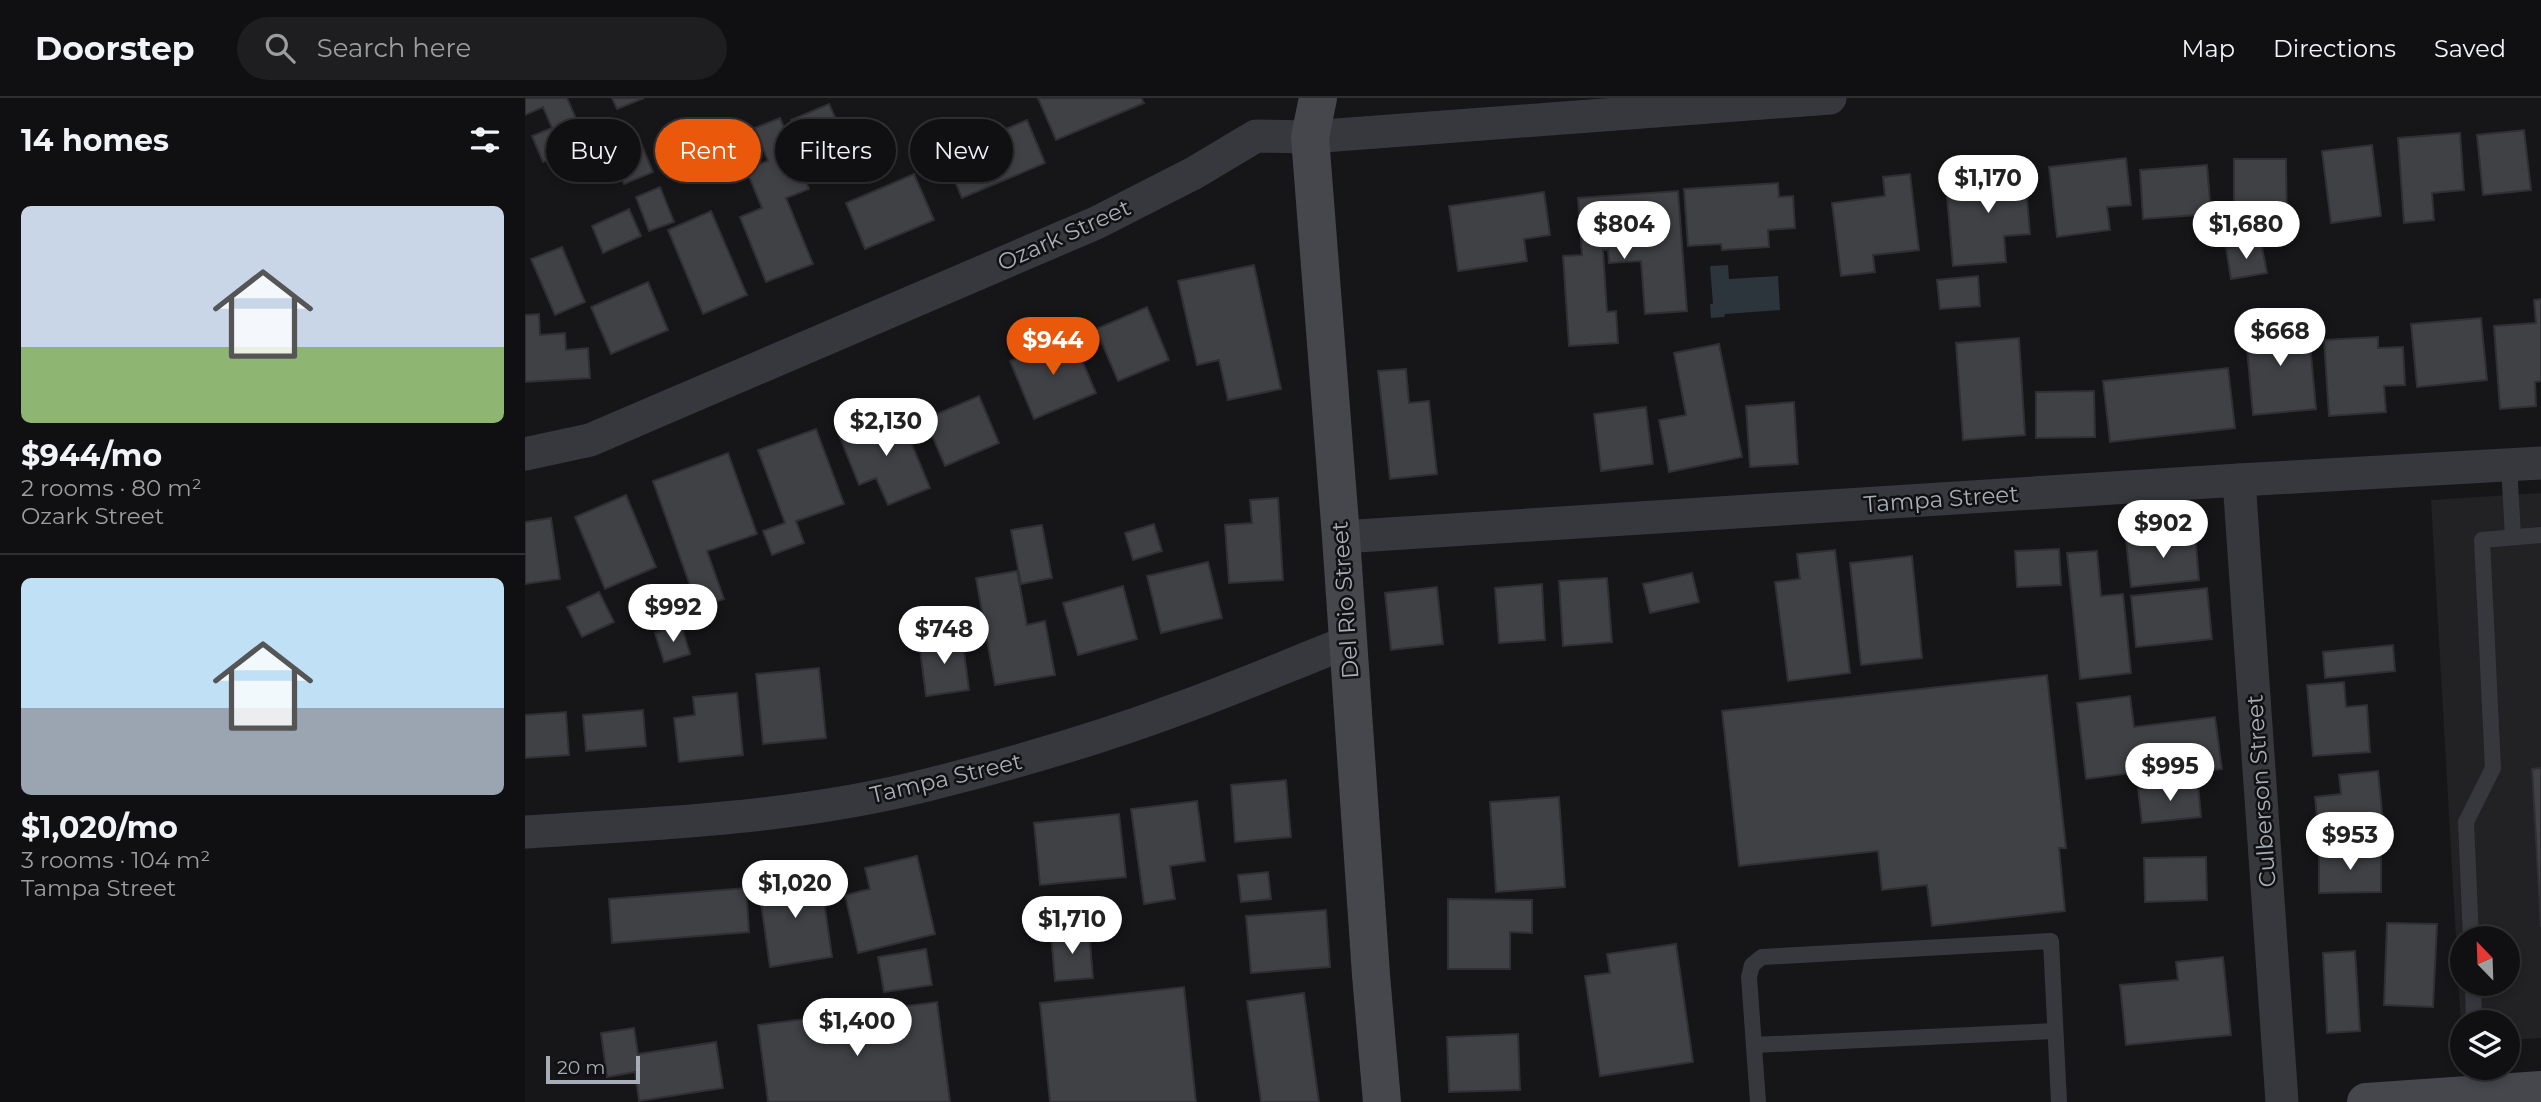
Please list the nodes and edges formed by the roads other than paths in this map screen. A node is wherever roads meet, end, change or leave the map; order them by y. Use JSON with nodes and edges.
{"nodes":[{"id":1,"x":1318,"y":98,"type":"edge"},
{"id":2,"x":1831,"y":98,"type":"edge"},
{"id":3,"x":1310,"y":137,"type":"junction"},
{"id":4,"x":525,"y":454,"type":"edge"},
{"id":5,"x":2525,"y":465,"type":"edge"},
{"id":6,"x":2239,"y":480,"type":"junction"},
{"id":7,"x":2541,"y":535,"type":"edge"},
{"id":8,"x":2512,"y":536,"type":"junction"},
{"id":9,"x":1341,"y":537,"type":"junction"},
{"id":10,"x":1348,"y":642,"type":"junction"},
{"id":11,"x":525,"y":832,"type":"edge"},
{"id":12,"x":2470,"y":926,"type":"edge"},
{"id":13,"x":2055,"y":1031,"type":"junction"},
{"id":14,"x":1754,"y":1045,"type":"junction"},
{"id":15,"x":2475,"y":1081,"type":"edge"},
{"id":16,"x":2541,"y":1090,"type":"edge"},
{"id":17,"x":1382,"y":1102,"type":"edge"},
{"id":18,"x":1758,"y":1102,"type":"edge"},
{"id":19,"x":2059,"y":1102,"type":"edge"},
{"id":20,"x":2282,"y":1102,"type":"edge"},
{"id":21,"x":2366,"y":1102,"type":"edge"}],
"edges":[{"from":1,"to":3,"type":"street","name":"Del Rio Street"},
{"from":2,"to":3,"type":"street","name":"Ozark Street"},
{"from":3,"to":4,"type":"street","name":"Ozark Street"},
{"from":3,"to":9,"type":"street","name":"Del Rio Street"},
{"from":5,"to":6,"type":"street","name":"Tampa Street"},
{"from":5,"to":8,"type":"lane"},
{"from":6,"to":9,"type":"street","name":"Tampa Street"},
{"from":6,"to":20,"type":"street","name":"Culberson Street"},
{"from":7,"to":8,"type":"lane"},
{"from":8,"to":12,"type":"lane"},
{"from":9,"to":10,"type":"street","name":"Del Rio Street"},
{"from":10,"to":11,"type":"street","name":"Tampa Street"},
{"from":10,"to":17,"type":"street","name":"Del Rio Street"},
{"from":13,"to":14,"type":"lane"},
{"from":13,"to":14,"type":"lane"},
{"from":13,"to":19,"type":"lane"},
{"from":14,"to":18,"type":"lane"},
{"from":15,"to":16,"type":"street"},
{"from":15,"to":21,"type":"street"}]}
